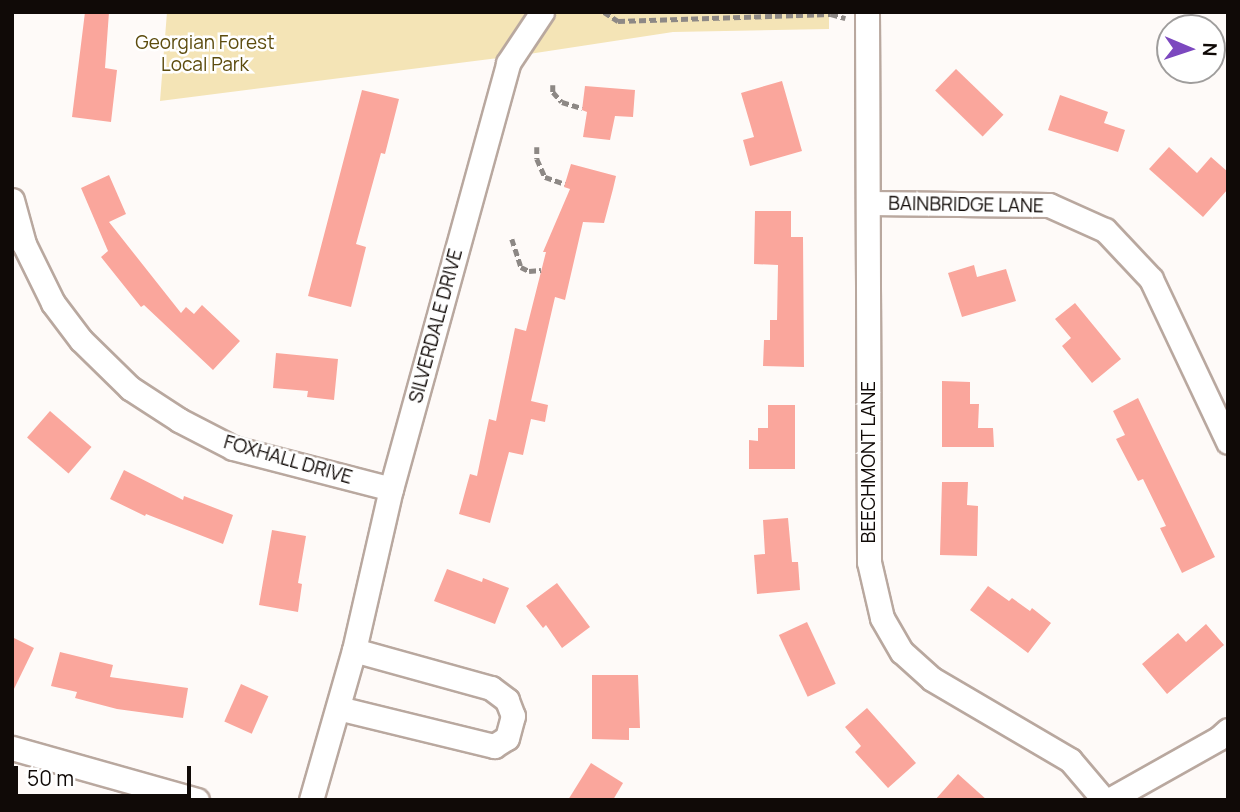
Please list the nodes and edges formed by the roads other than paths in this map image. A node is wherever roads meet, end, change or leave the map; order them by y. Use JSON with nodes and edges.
{"nodes":[{"id":1,"x":542,"y":12,"type":"edge"},
{"id":2,"x":867,"y":18,"type":"edge"},
{"id":3,"x":12,"y":200,"type":"edge"},
{"id":4,"x":868,"y":203,"type":"junction"},
{"id":5,"x":1228,"y":442,"type":"edge"},
{"id":6,"x":391,"y":489,"type":"junction"},
{"id":7,"x":354,"y":650,"type":"junction"},
{"id":8,"x":338,"y":708,"type":"junction"},
{"id":9,"x":1228,"y":730,"type":"edge"},
{"id":10,"x":12,"y":748,"type":"edge"},
{"id":11,"x":197,"y":800,"type":"edge"},
{"id":12,"x":311,"y":800,"type":"edge"},
{"id":13,"x":1107,"y":800,"type":"edge"}],
"edges":[{"from":1,"to":6,"type":"street","name":"SILVERDALE DRIVE"},
{"from":2,"to":4,"type":"street","name":"BEECHMONT LANE"},
{"from":3,"to":6,"type":"street","name":"FOXHALL DRIVE"},
{"from":4,"to":5,"type":"street","name":"BAINBRIDGE LANE"},
{"from":4,"to":13,"type":"street","name":"BEECHMONT LANE"},
{"from":6,"to":7,"type":"street","name":"SILVERDALE DRIVE"},
{"from":7,"to":8,"type":"street","name":"SILVERDALE DRIVE"},
{"from":7,"to":8,"type":"street"},
{"from":8,"to":12,"type":"street","name":"SILVERDALE DRIVE"},
{"from":9,"to":13,"type":"street"},
{"from":10,"to":11,"type":"street"}]}
